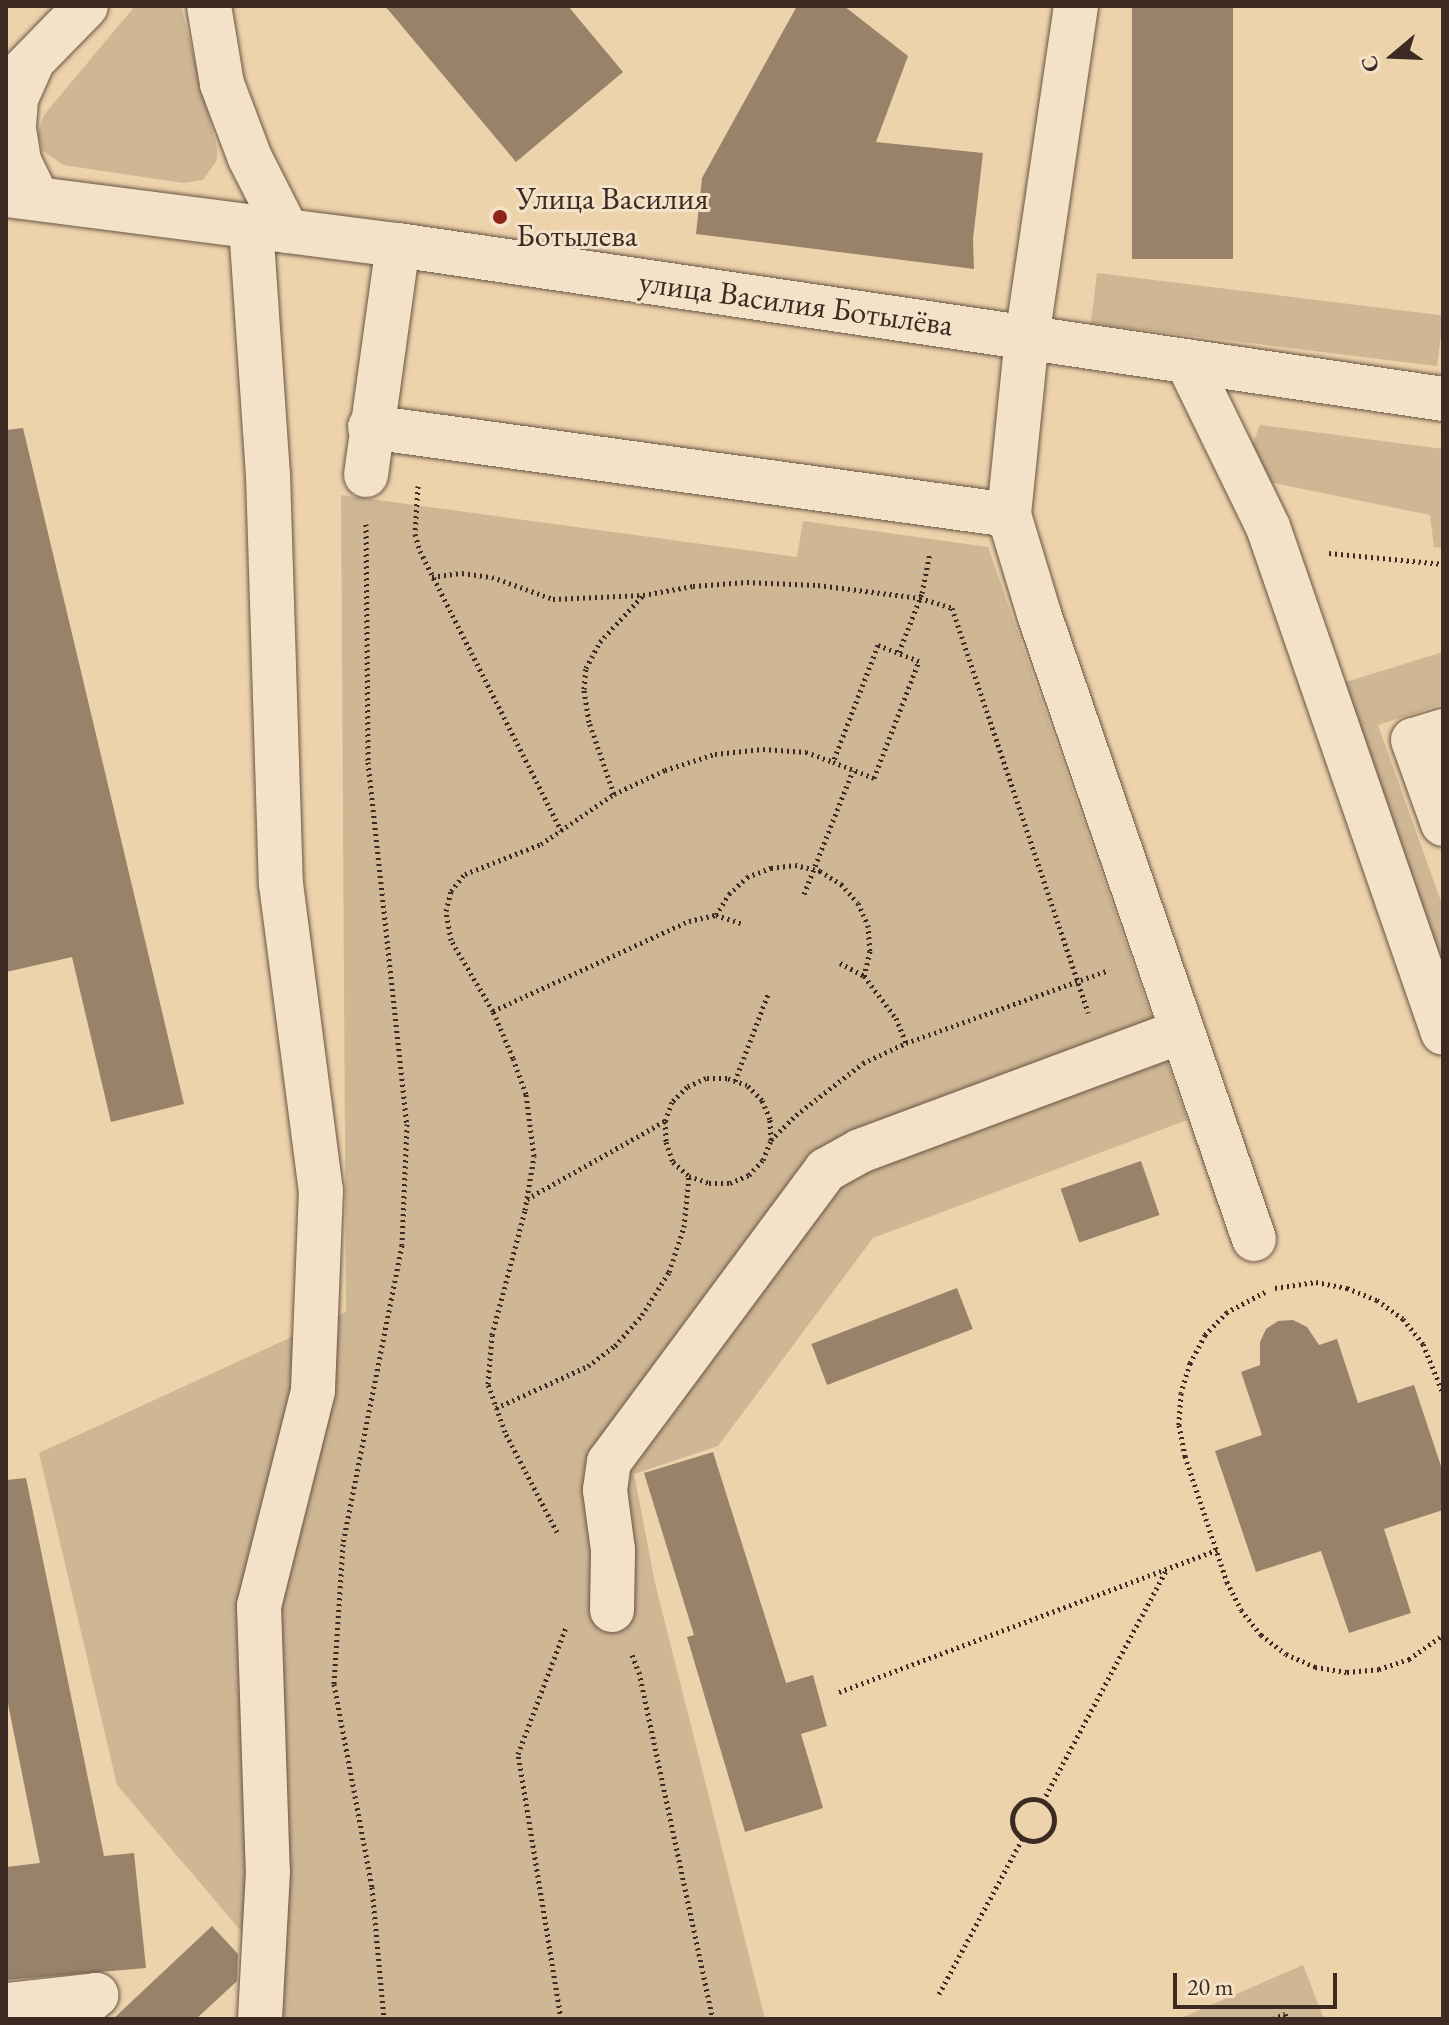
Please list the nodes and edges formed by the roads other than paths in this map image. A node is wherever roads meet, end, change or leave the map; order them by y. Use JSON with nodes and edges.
{"nodes":[{"id":1,"x":86,"y":6,"type":"edge"},
{"id":2,"x":209,"y":6,"type":"edge"},
{"id":3,"x":1076,"y":6,"type":"edge"},
{"id":4,"x":19,"y":76,"type":"edge"},
{"id":5,"x":21,"y":196,"type":"edge"},
{"id":6,"x":269,"y":228,"type":"junction"},
{"id":7,"x":398,"y":245,"type":"junction"},
{"id":8,"x":1027,"y":337,"type":"junction"},
{"id":9,"x":1188,"y":363,"type":"junction"},
{"id":10,"x":1443,"y":399,"type":"edge"},
{"id":11,"x":370,"y":427,"type":"junction"},
{"id":12,"x":366,"y":475,"type":"dead end"},
{"id":13,"x":1009,"y":515,"type":"junction"},
{"id":14,"x":1443,"y":731,"type":"edge"},
{"id":15,"x":1443,"y":824,"type":"edge"},
{"id":16,"x":1182,"y":1031,"type":"junction"},
{"id":17,"x":1443,"y":1033,"type":"edge"},
{"id":18,"x":1254,"y":1239,"type":"dead end"},
{"id":19,"x":612,"y":1610,"type":"road end"},
{"id":20,"x":6,"y":2005,"type":"edge"},
{"id":21,"x":70,"y":2019,"type":"edge"},
{"id":22,"x":260,"y":2019,"type":"edge"}],
"edges":[{"from":1,"to":4,"type":"street"},
{"from":2,"to":6,"type":"street"},
{"from":3,"to":8,"type":"street"},
{"from":4,"to":5,"type":"street"},
{"from":5,"to":6,"type":"street","name":"улица Василия Ботылёва"},
{"from":6,"to":7,"type":"street","name":"улица Василия Ботылёва"},
{"from":6,"to":22,"type":"street"},
{"from":7,"to":8,"type":"street","name":"улица Василия Ботылёва"},
{"from":7,"to":11,"type":"street"},
{"from":8,"to":9,"type":"street","name":"улица Василия Ботылёва"},
{"from":8,"to":13,"type":"street"},
{"from":9,"to":10,"type":"street","name":"улица Василия Ботылёва"},
{"from":9,"to":17,"type":"street"},
{"from":11,"to":12,"type":"street"},
{"from":11,"to":13,"type":"street"},
{"from":13,"to":16,"type":"street"},
{"from":14,"to":15,"type":"street"},
{"from":16,"to":18,"type":"street"},
{"from":16,"to":19,"type":"street"},
{"from":20,"to":21,"type":"street"}]}
